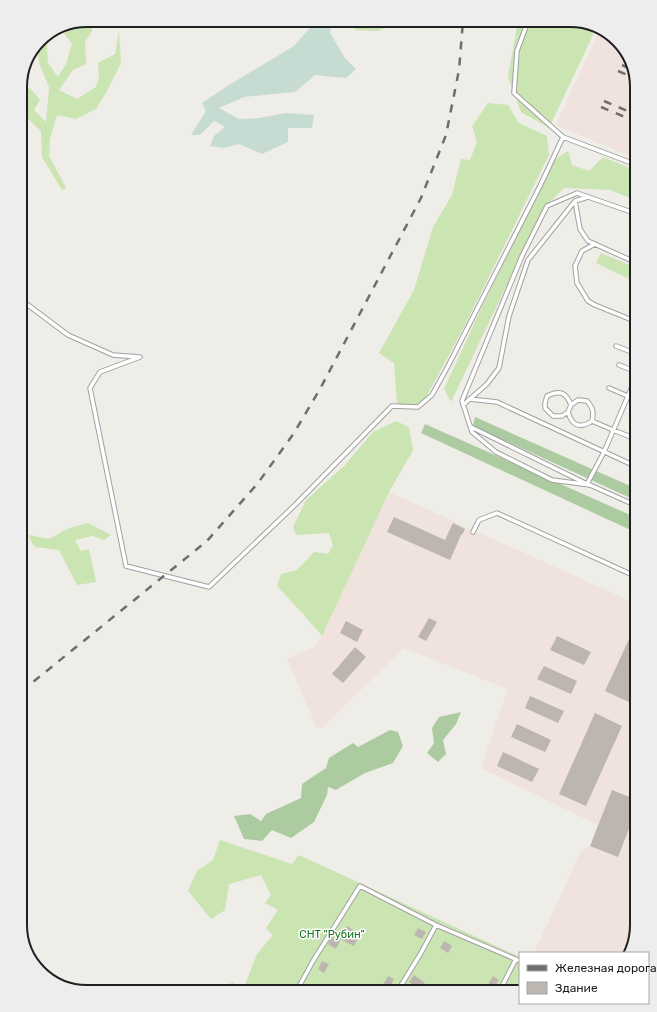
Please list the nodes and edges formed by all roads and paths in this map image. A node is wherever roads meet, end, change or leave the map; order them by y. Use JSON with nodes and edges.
{"nodes":[{"id":1,"x":526,"y":27,"type":"edge"},
{"id":2,"x":563,"y":136,"type":"junction"},
{"id":3,"x":630,"y":162,"type":"edge"},
{"id":4,"x":589,"y":197,"type":"junction"},
{"id":5,"x":575,"y":201,"type":"junction"},
{"id":6,"x":630,"y":212,"type":"edge"},
{"id":7,"x":594,"y":244,"type":"junction"},
{"id":8,"x":630,"y":260,"type":"edge"},
{"id":9,"x":27,"y":304,"type":"edge"},
{"id":10,"x":630,"y":319,"type":"edge"},
{"id":11,"x":616,"y":346,"type":"dead end"},
{"id":12,"x":630,"y":351,"type":"edge"},
{"id":13,"x":619,"y":365,"type":"dead end"},
{"id":14,"x":630,"y":369,"type":"edge"},
{"id":15,"x":609,"y":388,"type":"dead end"},
{"id":16,"x":630,"y":391,"type":"edge"},
{"id":17,"x":628,"y":396,"type":"junction"},
{"id":18,"x":469,"y":399,"type":"junction"},
{"id":19,"x":463,"y":405,"type":"junction"},
{"id":20,"x":571,"y":405,"type":"junction"},
{"id":21,"x":568,"y":412,"type":"junction"},
{"id":22,"x":592,"y":420,"type":"junction"},
{"id":23,"x":471,"y":427,"type":"junction"},
{"id":24,"x":613,"y":430,"type":"junction"},
{"id":25,"x":630,"y":436,"type":"edge"},
{"id":26,"x":604,"y":452,"type":"junction"},
{"id":27,"x":630,"y":464,"type":"edge"},
{"id":28,"x":589,"y":485,"type":"junction"},
{"id":29,"x":630,"y":503,"type":"edge"},
{"id":30,"x":473,"y":532,"type":"dead end"},
{"id":31,"x":630,"y":574,"type":"edge"},
{"id":32,"x":436,"y":925,"type":"junction"},
{"id":33,"x":516,"y":959,"type":"junction"},
{"id":34,"x":519,"y":960,"type":"edge"},
{"id":35,"x":300,"y":985,"type":"edge"},
{"id":36,"x":401,"y":985,"type":"edge"},
{"id":37,"x":503,"y":985,"type":"edge"}],
"edges":[{"from":1,"to":2,"type":"lane"},
{"from":2,"to":3,"type":"lane"},
{"from":2,"to":9,"type":"lane"},
{"from":4,"to":5,"type":"lane"},
{"from":4,"to":6,"type":"lane"},
{"from":4,"to":19,"type":"lane"},
{"from":5,"to":7,"type":"lane"},
{"from":5,"to":18,"type":"lane"},
{"from":7,"to":8,"type":"lane"},
{"from":7,"to":10,"type":"lane"},
{"from":11,"to":12,"type":"lane"},
{"from":13,"to":14,"type":"lane"},
{"from":15,"to":17,"type":"lane"},
{"from":16,"to":17,"type":"lane"},
{"from":17,"to":24,"type":"lane"},
{"from":18,"to":19,"type":"lane"},
{"from":18,"to":26,"type":"lane"},
{"from":19,"to":23,"type":"lane"},
{"from":20,"to":21,"type":"lane"},
{"from":20,"to":21,"type":"lane"},
{"from":20,"to":22,"type":"lane"},
{"from":21,"to":22,"type":"lane"},
{"from":22,"to":24,"type":"lane"},
{"from":23,"to":28,"type":"lane"},
{"from":23,"to":28,"type":"lane"},
{"from":24,"to":25,"type":"lane"},
{"from":24,"to":26,"type":"lane"},
{"from":26,"to":27,"type":"lane"},
{"from":26,"to":28,"type":"lane"},
{"from":28,"to":29,"type":"lane"},
{"from":30,"to":31,"type":"lane"},
{"from":32,"to":33,"type":"lane"},
{"from":32,"to":35,"type":"lane"},
{"from":32,"to":36,"type":"lane"},
{"from":33,"to":34,"type":"lane"},
{"from":33,"to":37,"type":"lane"}]}
